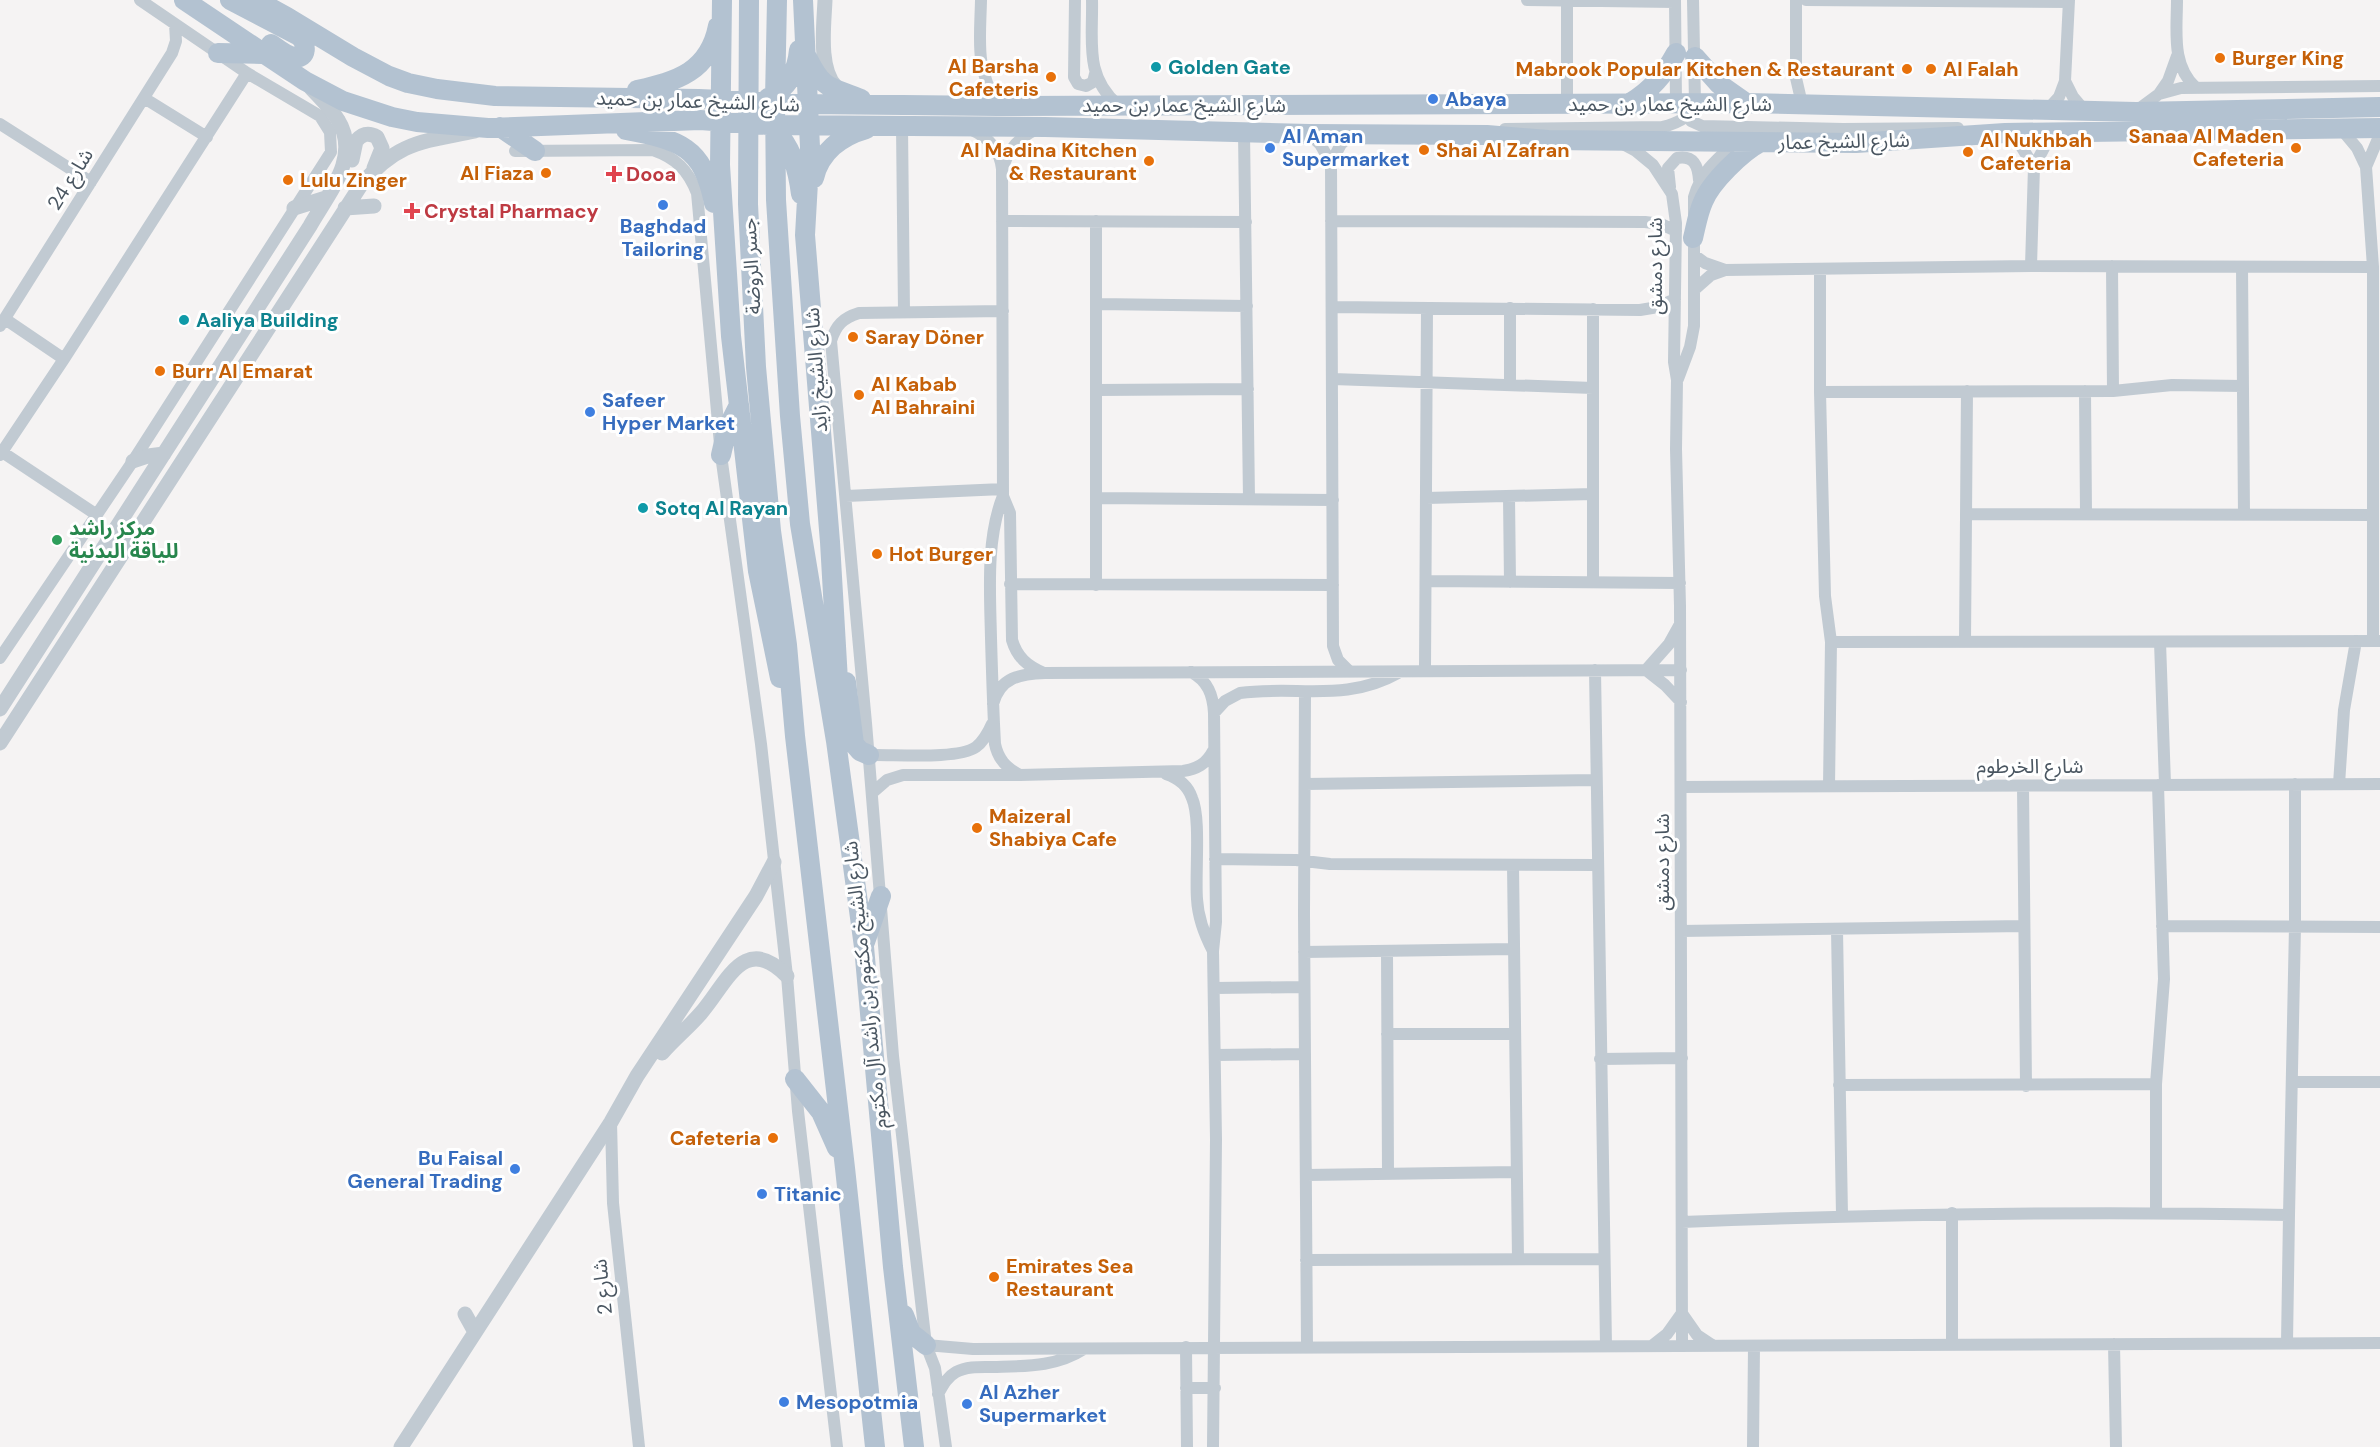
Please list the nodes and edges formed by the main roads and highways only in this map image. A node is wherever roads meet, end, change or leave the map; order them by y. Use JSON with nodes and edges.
{"nodes":[{"id":1,"x":230,"y":0,"type":"edge"},
{"id":2,"x":256,"y":0,"type":"edge"},
{"id":3,"x":749,"y":0,"type":"edge"},
{"id":4,"x":777,"y":0,"type":"edge"},
{"id":5,"x":722,"y":1,"type":"edge"},
{"id":6,"x":803,"y":1,"type":"edge"},
{"id":7,"x":192,"y":5,"type":"edge"},
{"id":8,"x":218,"y":53,"type":"road end"},
{"id":9,"x":805,"y":53,"type":"junction"},
{"id":10,"x":262,"y":54,"type":"junction"},
{"id":11,"x":608,"y":98,"type":"junction"},
{"id":12,"x":1746,"y":102,"type":"junction"},
{"id":13,"x":1630,"y":103,"type":"junction"},
{"id":14,"x":798,"y":104,"type":"junction"},
{"id":15,"x":875,"y":104,"type":"junction"},
{"id":16,"x":2380,"y":107,"type":"edge"},
{"id":17,"x":743,"y":109,"type":"junction"},
{"id":18,"x":600,"y":125,"type":"junction"},
{"id":19,"x":808,"y":125,"type":"junction"},
{"id":20,"x":876,"y":126,"type":"junction"},
{"id":21,"x":494,"y":128,"type":"junction"},
{"id":22,"x":2380,"y":128,"type":"edge"},
{"id":23,"x":1309,"y":134,"type":"joint"},
{"id":24,"x":1761,"y":142,"type":"junction"},
{"id":25,"x":738,"y":147,"type":"junction"},
{"id":26,"x":788,"y":147,"type":"junction"},
{"id":27,"x":535,"y":151,"type":"road end"},
{"id":28,"x":724,"y":205,"type":"junction"},
{"id":29,"x":806,"y":235,"type":"junction"},
{"id":30,"x":1688,"y":241,"type":"road end"},
{"id":31,"x":727,"y":267,"type":"junction"},
{"id":32,"x":809,"y":279,"type":"junction"},
{"id":33,"x":739,"y":405,"type":"junction"},
{"id":34,"x":721,"y":455,"type":"road end"},
{"id":35,"x":800,"y":524,"type":"joint"},
{"id":36,"x":771,"y":531,"type":"joint"},
{"id":37,"x":830,"y":542,"type":"junction"},
{"id":38,"x":795,"y":736,"type":"junction"},
{"id":39,"x":836,"y":741,"type":"junction"},
{"id":40,"x":869,"y":754,"type":"road end"},
{"id":41,"x":881,"y":896,"type":"road end"},
{"id":42,"x":864,"y":947,"type":"junction"},
{"id":43,"x":795,"y":1079,"type":"road end"},
{"id":44,"x":845,"y":1168,"type":"junction"},
{"id":45,"x":895,"y":1284,"type":"junction"},
{"id":46,"x":926,"y":1346,"type":"road end"},
{"id":47,"x":872,"y":1417,"type":"junction"},
{"id":48,"x":864,"y":1447,"type":"edge"},
{"id":49,"x":875,"y":1447,"type":"edge"},
{"id":50,"x":914,"y":1447,"type":"edge"}],
"edges":[{"from":1,"to":7,"type":"main road"},
{"from":2,"to":11,"type":"main road","name":"شارع الشيخ عمار بن حميد"},
{"from":3,"to":36,"type":"main road","name":"جسر الروضة"},
{"from":4,"to":35,"type":"main road","name":"جسر الروضة"},
{"from":5,"to":11,"type":"main road"},
{"from":5,"to":17,"type":"main road"},
{"from":6,"to":9,"type":"main road","name":"شارع الشيخ زايد"},
{"from":6,"to":17,"type":"main road"},
{"from":7,"to":10,"type":"main road","name":"شارع الشيخ عمار بن حميد"},
{"from":8,"to":10,"type":"main road"},
{"from":9,"to":14,"type":"main road","name":"شارع الشيخ زايد"},
{"from":9,"to":15,"type":"main road"},
{"from":10,"to":21,"type":"main road","name":"شارع الشيخ عمار بن حميد"},
{"from":11,"to":17,"type":"main road","name":"شارع الشيخ عمار بن حميد"},
{"from":12,"to":13,"type":"main road","name":"شارع الشيخ عمار بن حميد"},
{"from":12,"to":13,"type":"main road"},
{"from":12,"to":16,"type":"main road","name":"شارع الشيخ عمار بن حميد"},
{"from":13,"to":15,"type":"main road","name":"شارع الشيخ عمار بن حميد"},
{"from":14,"to":15,"type":"main road","name":"شارع الشيخ عمار بن حميد"},
{"from":14,"to":17,"type":"main road","name":"شارع الشيخ عمار بن حميد"},
{"from":14,"to":19,"type":"main road","name":"شارع الشيخ زايد"},
{"from":17,"to":18,"type":"main road","name":"شارع الشيخ عمار بن حميد"},
{"from":17,"to":19,"type":"main road","name":"شارع الشيخ عمار بن حميد"},
{"from":17,"to":25,"type":"main road"},
{"from":17,"to":26,"type":"main road"},
{"from":17,"to":28,"type":"main road"},
{"from":18,"to":21,"type":"main road","name":"شارع الشيخ عمار بن حميد"},
{"from":18,"to":31,"type":"main road"},
{"from":19,"to":20,"type":"main road","name":"شارع الشيخ عمار بن حميد"},
{"from":19,"to":29,"type":"main road","name":"شارع الشيخ زايد"},
{"from":20,"to":23,"type":"main road","name":"شارع الشيخ عمار بن حميد"},
{"from":20,"to":32,"type":"main road"},
{"from":21,"to":27,"type":"main road"},
{"from":22,"to":24,"type":"main road","name":"شارع الشيخ عمار"},
{"from":23,"to":24,"type":"main road","name":"شارع الشيخ عمار"},
{"from":24,"to":30,"type":"main road"},
{"from":25,"to":26,"type":"main road"},
{"from":25,"to":28,"type":"main road"},
{"from":26,"to":29,"type":"main road"},
{"from":28,"to":31,"type":"main road"},
{"from":29,"to":32,"type":"main road","name":"شارع الشيخ زايد"},
{"from":31,"to":33,"type":"main road"},
{"from":32,"to":37,"type":"main road","name":"شارع الشيخ زايد"},
{"from":33,"to":34,"type":"main road"},
{"from":33,"to":38,"type":"main road"},
{"from":35,"to":39,"type":"main road","name":"شارع الشيخ مكتوم بن راشد آل مكتوم"},
{"from":36,"to":38,"type":"main road","name":"شارع الشيخ مكتوم بن راشد آل مكتوم"},
{"from":37,"to":39,"type":"main road","name":"شارع الشيخ زايد"},
{"from":37,"to":40,"type":"main road"},
{"from":38,"to":44,"type":"main road","name":"شارع الشيخ مكتوم بن راشد آل مكتوم"},
{"from":39,"to":42,"type":"main road","name":"شارع الشيخ مكتوم بن راشد آل مكتوم"},
{"from":41,"to":42,"type":"main road"},
{"from":42,"to":45,"type":"main road","name":"شارع الشيخ مكتوم بن راشد آل مكتوم"},
{"from":43,"to":44,"type":"main road"},
{"from":44,"to":47,"type":"main road","name":"شارع الشيخ مكتوم بن راشد آل مكتوم"},
{"from":45,"to":46,"type":"main road"},
{"from":45,"to":50,"type":"main road","name":"شارع الشيخ مكتوم بن راشد آل مكتوم"},
{"from":47,"to":48,"type":"main road"},
{"from":47,"to":49,"type":"main road","name":"شارع الشيخ مكتوم بن راشد آل مكتوم"}]}
